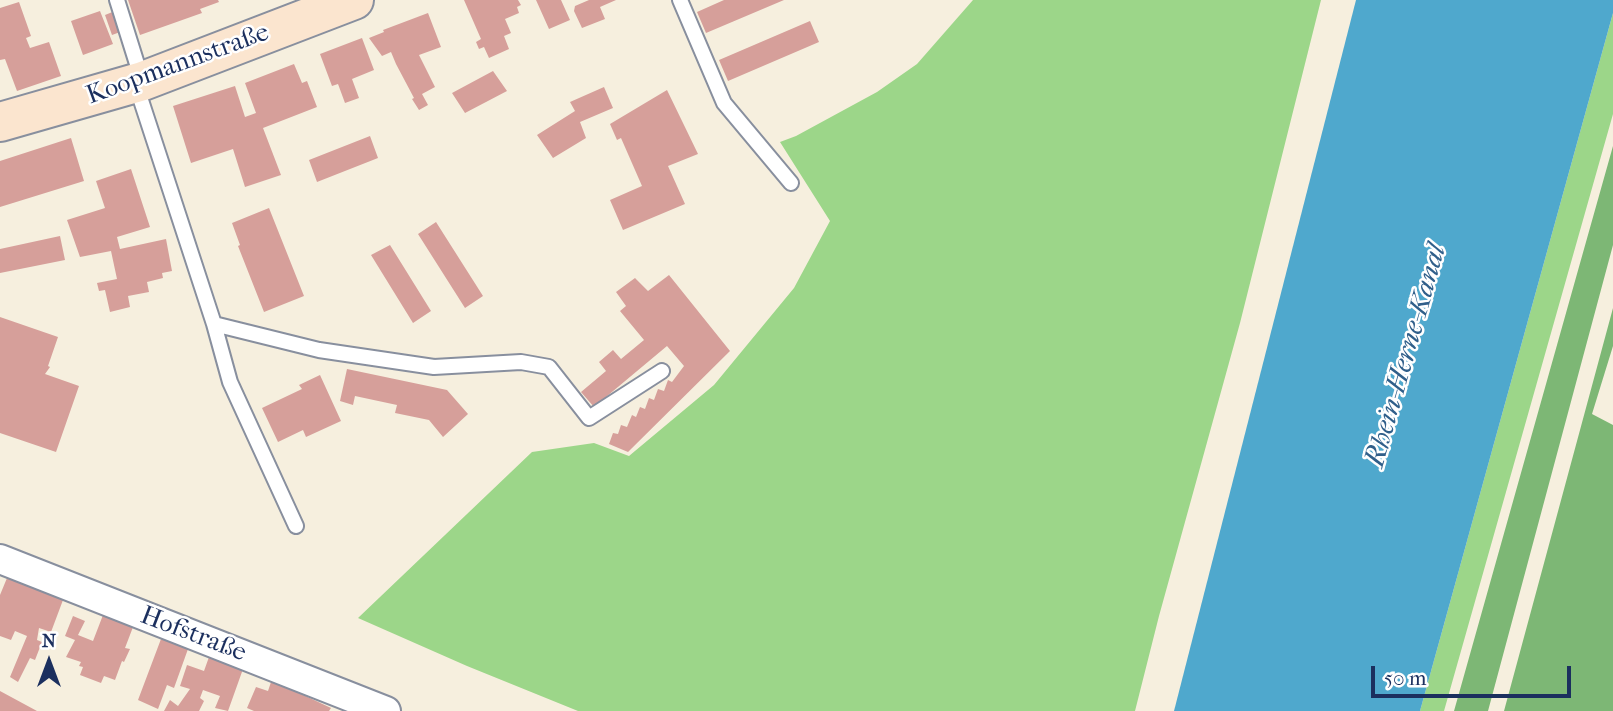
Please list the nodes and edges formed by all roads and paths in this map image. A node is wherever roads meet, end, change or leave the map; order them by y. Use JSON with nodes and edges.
{"nodes":[{"id":1,"x":117,"y":0,"type":"edge"},
{"id":2,"x":354,"y":0,"type":"edge"},
{"id":3,"x":681,"y":0,"type":"edge"},
{"id":4,"x":139,"y":82,"type":"junction"},
{"id":5,"x":0,"y":122,"type":"edge"},
{"id":6,"x":791,"y":183,"type":"dead end"},
{"id":7,"x":214,"y":324,"type":"junction"},
{"id":8,"x":662,"y":371,"type":"dead end"},
{"id":9,"x":296,"y":526,"type":"dead end"},
{"id":10,"x":0,"y":559,"type":"edge"},
{"id":11,"x":386,"y":711,"type":"edge"}],
"edges":[{"from":1,"to":4,"type":"lane"},
{"from":2,"to":4,"type":"street","name":"Koopmannstraße"},
{"from":3,"to":6,"type":"lane"},
{"from":4,"to":5,"type":"street","name":"Koopmannstraße"},
{"from":4,"to":7,"type":"lane"},
{"from":7,"to":8,"type":"lane"},
{"from":7,"to":9,"type":"lane"},
{"from":10,"to":11,"type":"street","name":"Hofstraße"}]}
